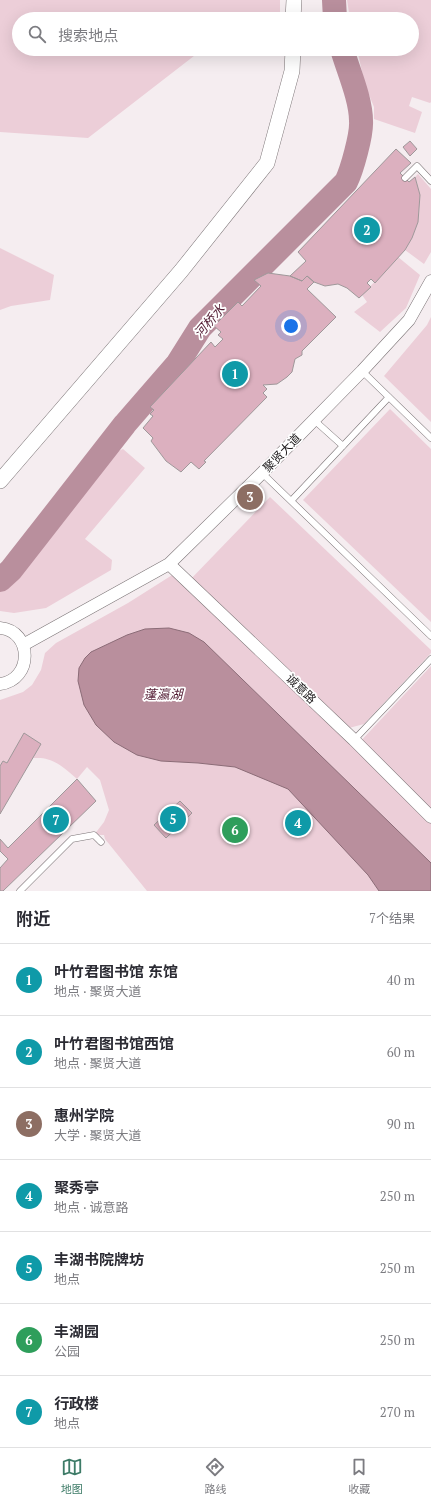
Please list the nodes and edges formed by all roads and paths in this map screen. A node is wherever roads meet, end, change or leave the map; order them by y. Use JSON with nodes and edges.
{"nodes":[{"id":1,"x":294,"y":0,"type":"edge"},
{"id":2,"x":293,"y":12,"type":"edge"},
{"id":3,"x":293,"y":56,"type":"edge"},
{"id":4,"x":405,"y":178,"type":"dead end"},
{"id":5,"x":431,"y":181,"type":"edge"},
{"id":6,"x":431,"y":281,"type":"edge"},
{"id":7,"x":362,"y":371,"type":"junction"},
{"id":8,"x":389,"y":397,"type":"junction"},
{"id":9,"x":314,"y":420,"type":"junction"},
{"id":10,"x":431,"y":438,"type":"edge"},
{"id":11,"x":343,"y":446,"type":"junction"},
{"id":12,"x":262,"y":472,"type":"junction"},
{"id":13,"x":0,"y":481,"type":"edge"},
{"id":14,"x":292,"y":501,"type":"junction"},
{"id":15,"x":169,"y":564,"type":"junction"},
{"id":16,"x":0,"y":628,"type":"edge"},
{"id":17,"x":431,"y":636,"type":"edge"},
{"id":18,"x":23,"y":645,"type":"junction"},
{"id":19,"x":431,"y":659,"type":"edge"},
{"id":20,"x":0,"y":684,"type":"edge"},
{"id":21,"x":354,"y":740,"type":"junction"},
{"id":22,"x":431,"y":817,"type":"edge"},
{"id":23,"x":100,"y":842,"type":"dead end"},
{"id":24,"x":20,"y":891,"type":"edge"}],
"edges":[{"from":1,"to":2,"type":"street"},
{"from":3,"to":13,"type":"street"},
{"from":4,"to":5,"type":"lane"},
{"from":6,"to":7,"type":"street","name":"聚贤大道"},
{"from":7,"to":8,"type":"lane"},
{"from":7,"to":9,"type":"street","name":"聚贤大道"},
{"from":8,"to":10,"type":"lane"},
{"from":8,"to":11,"type":"lane"},
{"from":9,"to":11,"type":"lane"},
{"from":9,"to":12,"type":"street","name":"聚贤大道"},
{"from":11,"to":14,"type":"lane"},
{"from":12,"to":14,"type":"lane"},
{"from":12,"to":15,"type":"street","name":"聚贤大道"},
{"from":14,"to":17,"type":"lane"},
{"from":15,"to":18,"type":"street","name":"聚贤大道"},
{"from":15,"to":21,"type":"street","name":"诚意路"},
{"from":16,"to":18,"type":"street"},
{"from":18,"to":20,"type":"street"},
{"from":19,"to":21,"type":"lane"},
{"from":21,"to":22,"type":"street","name":"诚意路"},
{"from":23,"to":24,"type":"lane"}]}
